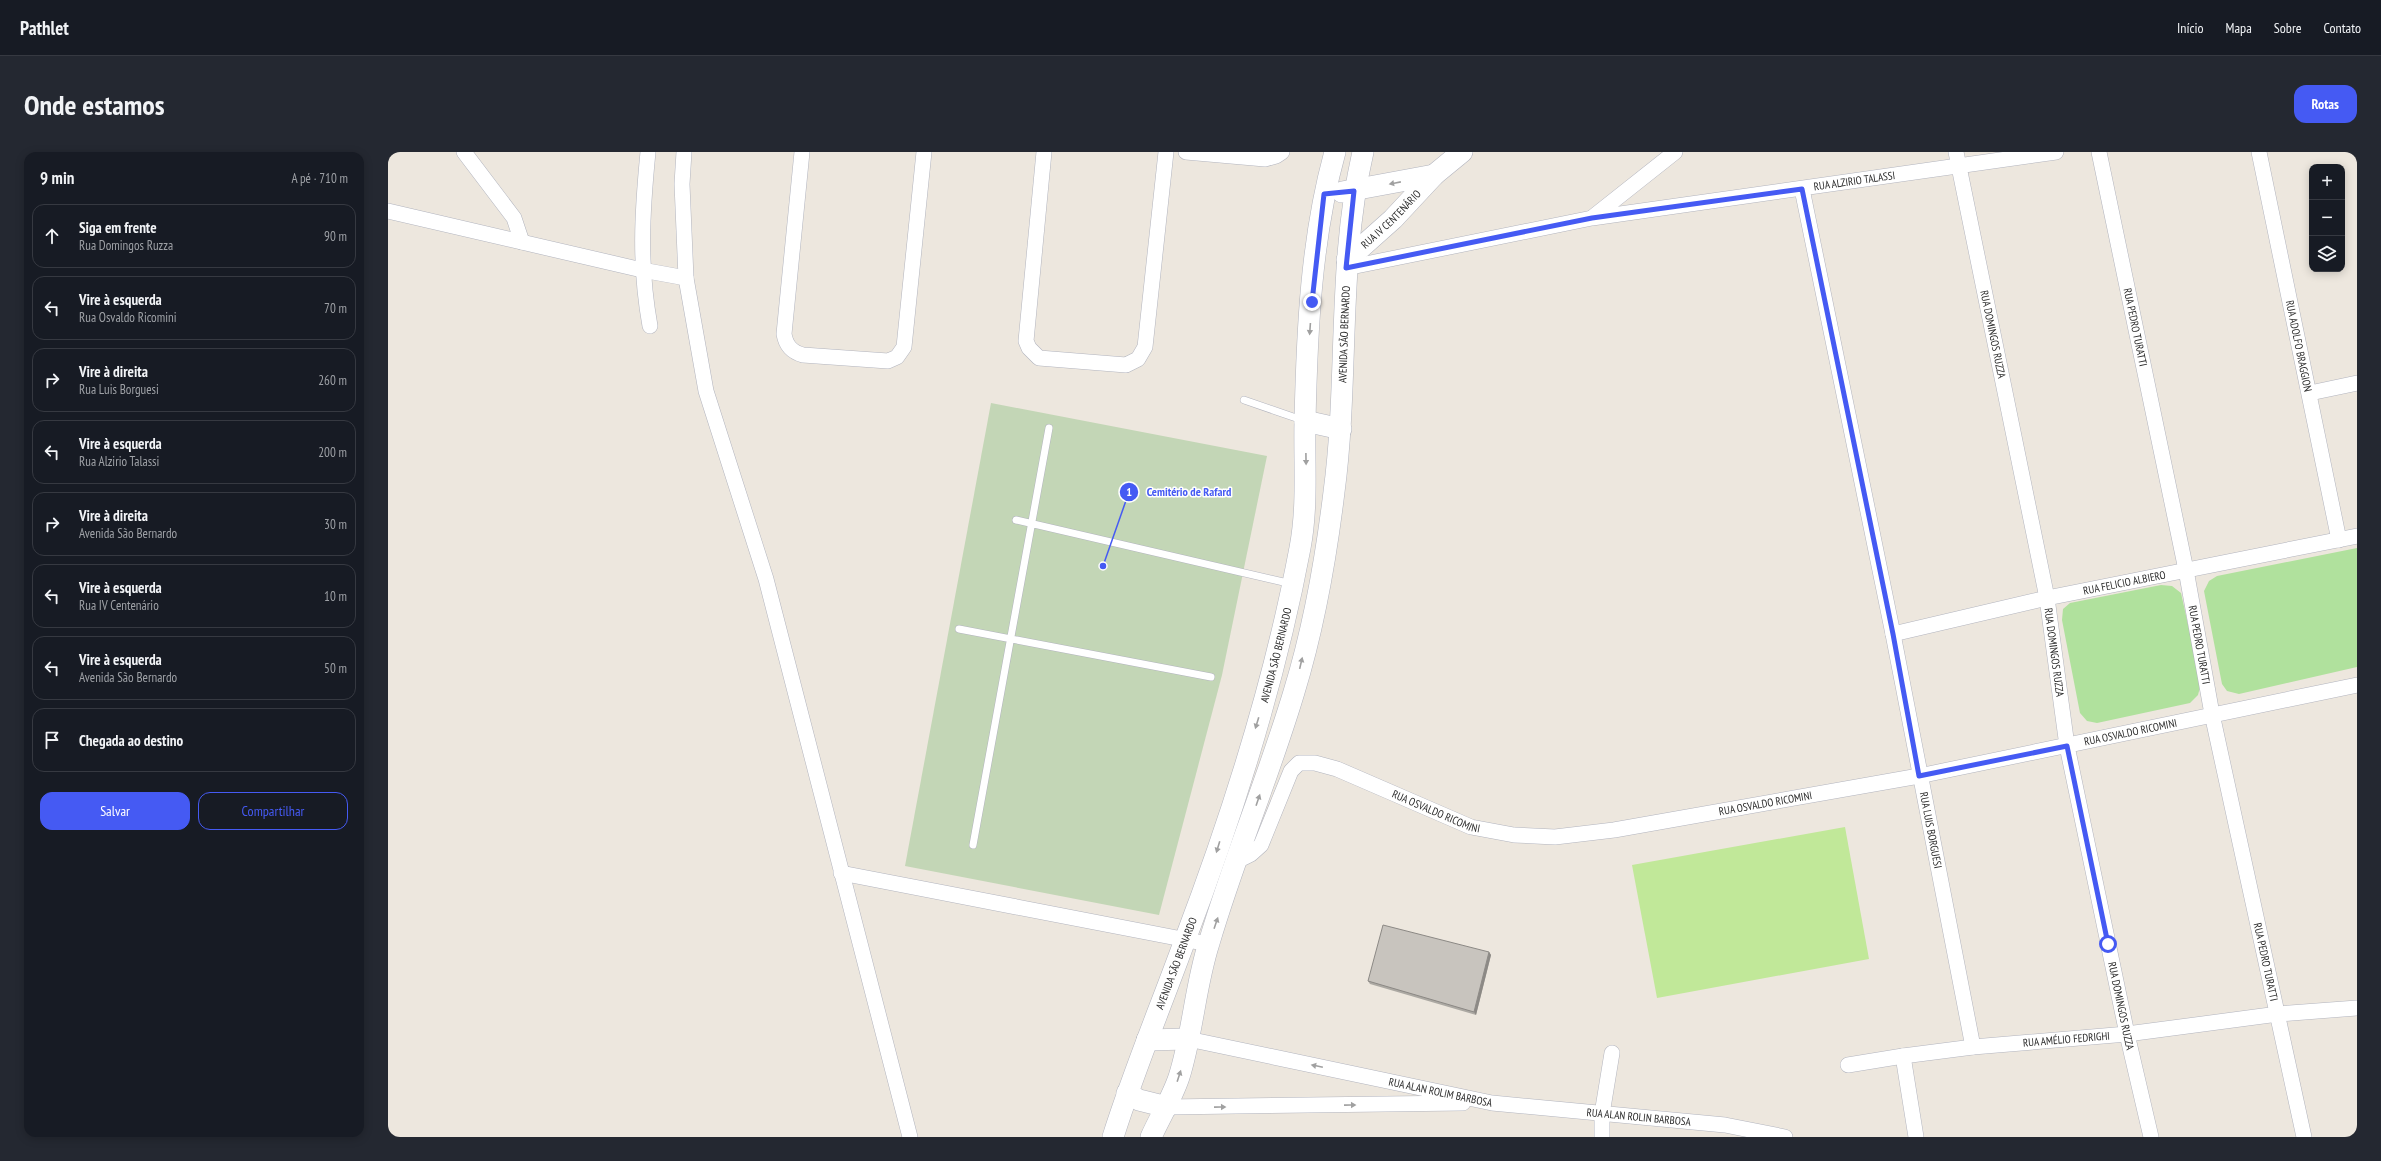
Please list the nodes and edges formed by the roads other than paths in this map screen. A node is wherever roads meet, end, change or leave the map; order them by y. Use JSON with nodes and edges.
{"nodes":[{"id":1,"x":464,"y":152,"type":"edge"},
{"id":2,"x":648,"y":152,"type":"edge"},
{"id":3,"x":684,"y":152,"type":"edge"},
{"id":4,"x":802,"y":152,"type":"edge"},
{"id":5,"x":924,"y":152,"type":"edge"},
{"id":6,"x":1044,"y":152,"type":"edge"},
{"id":7,"x":1166,"y":152,"type":"edge"},
{"id":8,"x":1186,"y":152,"type":"edge"},
{"id":9,"x":1282,"y":152,"type":"edge"},
{"id":10,"x":1336,"y":152,"type":"edge"},
{"id":11,"x":1363,"y":152,"type":"edge"},
{"id":12,"x":1462,"y":152,"type":"edge"},
{"id":13,"x":1675,"y":152,"type":"edge"},
{"id":14,"x":2056,"y":152,"type":"edge"},
{"id":15,"x":2099,"y":152,"type":"edge"},
{"id":16,"x":2259,"y":152,"type":"edge"},
{"id":17,"x":1958,"y":159,"type":"edge"},
{"id":18,"x":1434,"y":176,"type":"junction"},
{"id":19,"x":1802,"y":189,"type":"junction"},
{"id":20,"x":1354,"y":191,"type":"junction"},
{"id":21,"x":1324,"y":194,"type":"junction"},
{"id":22,"x":388,"y":211,"type":"edge"},
{"id":23,"x":1592,"y":218,"type":"junction"},
{"id":24,"x":522,"y":242,"type":"junction"},
{"id":25,"x":1346,"y":264,"type":"junction"},
{"id":26,"x":642,"y":270,"type":"junction"},
{"id":27,"x":686,"y":278,"type":"junction"},
{"id":28,"x":650,"y":326,"type":"dead end"},
{"id":29,"x":2357,"y":383,"type":"edge"},
{"id":30,"x":2310,"y":393,"type":"junction"},
{"id":31,"x":1244,"y":400,"type":"dead end"},
{"id":32,"x":1305,"y":421,"type":"junction"},
{"id":33,"x":1049,"y":428,"type":"dead end"},
{"id":34,"x":1341,"y":429,"type":"junction"},
{"id":35,"x":1016,"y":520,"type":"dead end"},
{"id":36,"x":1031,"y":524,"type":"junction"},
{"id":37,"x":2357,"y":536,"type":"edge"},
{"id":38,"x":2339,"y":540,"type":"junction"},
{"id":39,"x":2186,"y":570,"type":"junction"},
{"id":40,"x":1292,"y":584,"type":"junction"},
{"id":41,"x":2047,"y":598,"type":"junction"},
{"id":42,"x":959,"y":629,"type":"dead end"},
{"id":43,"x":1893,"y":634,"type":"junction"},
{"id":44,"x":1010,"y":639,"type":"junction"},
{"id":45,"x":1211,"y":677,"type":"dead end"},
{"id":46,"x":1269,"y":683,"type":"junction"},
{"id":47,"x":2357,"y":685,"type":"edge"},
{"id":48,"x":1295,"y":690,"type":"junction"},
{"id":49,"x":2212,"y":714,"type":"junction"},
{"id":50,"x":2067,"y":746,"type":"junction"},
{"id":51,"x":1919,"y":776,"type":"junction"},
{"id":52,"x":973,"y":845,"type":"dead end"},
{"id":53,"x":1237,"y":861,"type":"junction"},
{"id":54,"x":841,"y":873,"type":"junction"},
{"id":55,"x":1186,"y":939,"type":"junction"},
{"id":56,"x":1208,"y":944,"type":"junction"},
{"id":57,"x":2357,"y":1008,"type":"edge"},
{"id":58,"x":2278,"y":1014,"type":"junction"},
{"id":59,"x":2127,"y":1034,"type":"junction"},
{"id":60,"x":1188,"y":1039,"type":"junction"},
{"id":61,"x":1147,"y":1040,"type":"junction"},
{"id":62,"x":1973,"y":1047,"type":"junction"},
{"id":63,"x":1612,"y":1053,"type":"dead end"},
{"id":64,"x":1903,"y":1056,"type":"junction"},
{"id":65,"x":1848,"y":1065,"type":"dead end"},
{"id":66,"x":1127,"y":1093,"type":"junction"},
{"id":67,"x":1492,"y":1103,"type":"junction"},
{"id":68,"x":1167,"y":1108,"type":"junction"},
{"id":69,"x":1602,"y":1114,"type":"junction"},
{"id":70,"x":1724,"y":1131,"type":"edge"},
{"id":71,"x":910,"y":1137,"type":"edge"},
{"id":72,"x":1113,"y":1137,"type":"edge"},
{"id":73,"x":1151,"y":1137,"type":"edge"},
{"id":74,"x":1602,"y":1137,"type":"edge"},
{"id":75,"x":1785,"y":1137,"type":"edge"},
{"id":76,"x":1916,"y":1137,"type":"edge"},
{"id":77,"x":2151,"y":1137,"type":"edge"},
{"id":78,"x":2304,"y":1137,"type":"edge"}],
"edges":[{"from":1,"to":24,"type":"street"},
{"from":2,"to":26,"type":"street"},
{"from":3,"to":27,"type":"street"},
{"from":4,"to":5,"type":"street"},
{"from":6,"to":7,"type":"street"},
{"from":8,"to":9,"type":"street"},
{"from":10,"to":21,"type":"main road","name":"AVENIDA SÃO BERNARDO"},
{"from":11,"to":20,"type":"main road","name":"AVENIDA SÃO BERNARDO"},
{"from":12,"to":18,"type":"main road","name":"RUA IV CENTENÁRIO"},
{"from":13,"to":23,"type":"street"},
{"from":14,"to":17,"type":"street","name":"RUA ALZIRIO TALASSI"},
{"from":15,"to":39,"type":"street","name":"RUA PEDRO TURATTI"},
{"from":16,"to":30,"type":"street","name":"RUA ADOLFO BRAGGION"},
{"from":17,"to":19,"type":"street","name":"RUA ALZIRIO TALASSI"},
{"from":17,"to":41,"type":"street","name":"RUA DOMINGOS RUZZA"},
{"from":18,"to":20,"type":"main road","name":"RUA IV CENTENÁRIO","one_way":true},
{"from":18,"to":25,"type":"main road","name":"RUA IV CENTENÁRIO"},
{"from":19,"to":23,"type":"street","name":"RUA ALZIRIO TALASSI"},
{"from":19,"to":43,"type":"street","name":"RUA LUIS BORGUESI"},
{"from":20,"to":21,"type":"main road","name":"RUA IV CENTENÁRIO"},
{"from":20,"to":25,"type":"main road","name":"AVENIDA SÃO BERNARDO"},
{"from":21,"to":32,"type":"main road","name":"AVENIDA SÃO BERNARDO","one_way":true},
{"from":22,"to":24,"type":"street"},
{"from":23,"to":25,"type":"street","name":"RUA ALZIRIO TALASSI"},
{"from":24,"to":26,"type":"street"},
{"from":25,"to":34,"type":"main road","name":"AVENIDA SÃO BERNARDO"},
{"from":26,"to":27,"type":"street"},
{"from":26,"to":28,"type":"street"},
{"from":27,"to":54,"type":"street"},
{"from":29,"to":30,"type":"street"},
{"from":30,"to":38,"type":"street","name":"RUA ADOLFO BRAGGION"},
{"from":31,"to":32,"type":"lane"},
{"from":32,"to":34,"type":"main road"},
{"from":32,"to":40,"type":"main road","name":"AVENIDA SÃO BERNARDO","one_way":true},
{"from":33,"to":36,"type":"lane"},
{"from":48,"to":34,"type":"main road","name":"AVENIDA SÃO BERNARDO","one_way":true},
{"from":35,"to":36,"type":"lane"},
{"from":36,"to":40,"type":"lane"},
{"from":36,"to":44,"type":"lane"},
{"from":37,"to":38,"type":"street","name":"RUA FELICIO ALBIERO"},
{"from":38,"to":39,"type":"street","name":"RUA FELICIO ALBIERO"},
{"from":39,"to":41,"type":"street","name":"RUA FELICIO ALBIERO"},
{"from":39,"to":49,"type":"street","name":"RUA PEDRO TURATTI"},
{"from":40,"to":46,"type":"main road","name":"AVENIDA SÃO BERNARDO"},
{"from":41,"to":43,"type":"street","name":"RUA FELICIO ALBIERO"},
{"from":41,"to":50,"type":"street","name":"RUA DOMINGOS RUZZA"},
{"from":42,"to":44,"type":"lane"},
{"from":43,"to":51,"type":"street","name":"RUA LUIS BORGUESI"},
{"from":44,"to":45,"type":"lane"},
{"from":44,"to":52,"type":"lane"},
{"from":46,"to":48,"type":"main road"},
{"from":46,"to":55,"type":"main road","name":"AVENIDA SÃO BERNARDO","one_way":true},
{"from":47,"to":49,"type":"street","name":"RUA OSVALDO RICOMINI"},
{"from":53,"to":48,"type":"main road","name":"AVENIDA SÃO BERNARDO","one_way":true},
{"from":49,"to":50,"type":"street","name":"RUA OSVALDO RICOMINI"},
{"from":49,"to":58,"type":"street","name":"RUA PEDRO TURATTI"},
{"from":50,"to":51,"type":"street","name":"RUA OSVALDO RICOMINI"},
{"from":50,"to":59,"type":"street","name":"RUA DOMINGOS RUZZA"},
{"from":51,"to":53,"type":"street","name":"RUA OSVALDO RICOMINI"},
{"from":51,"to":62,"type":"street","name":"RUA LUIS BORGUESI"},
{"from":56,"to":53,"type":"main road","name":"AVENIDA SÃO BERNARDO","one_way":true},
{"from":54,"to":55,"type":"street"},
{"from":54,"to":71,"type":"street"},
{"from":55,"to":56,"type":"street"},
{"from":55,"to":61,"type":"main road","name":"AVENIDA SÃO BERNARDO"},
{"from":56,"to":60,"type":"main road","name":"AVENIDA SÃO BERNARDO"},
{"from":57,"to":58,"type":"street","name":"RUA AMÉLIO FEDRIGHI"},
{"from":58,"to":59,"type":"street","name":"RUA AMÉLIO FEDRIGHI"},
{"from":58,"to":78,"type":"street","name":"RUA PEDRO TURATTI"},
{"from":59,"to":62,"type":"street","name":"RUA AMÉLIO FEDRIGHI"},
{"from":59,"to":77,"type":"street","name":"RUA DOMINGOS RUZZA"},
{"from":60,"to":61,"type":"main road"},
{"from":67,"to":60,"type":"street","name":"RUA ALAN ROLIM BARBOSA","one_way":true},
{"from":68,"to":60,"type":"main road","name":"AVENIDA SÃO BERNARDO","one_way":true},
{"from":61,"to":66,"type":"main road","name":"AVENIDA SÃO BERNARDO"},
{"from":62,"to":64,"type":"street","name":"RUA AMÉLIO FEDRIGHI"},
{"from":63,"to":69,"type":"street"},
{"from":64,"to":65,"type":"street","name":"RUA AMÉLIO FEDRIGHI"},
{"from":64,"to":76,"type":"street"},
{"from":66,"to":68,"type":"main road"},
{"from":66,"to":72,"type":"main road","name":"AVENIDA SÃO BERNARDO"},
{"from":68,"to":67,"type":"street","name":"RUA ALAN ROLIM BARBOSA","one_way":true},
{"from":67,"to":69,"type":"street","name":"RUA ALAN ROLIN BARBOSA"},
{"from":68,"to":73,"type":"main road","name":"AVENIDA SÃO BERNARDO"},
{"from":69,"to":70,"type":"street","name":"RUA ALAN ROLIN BARBOSA"},
{"from":69,"to":74,"type":"street"},
{"from":70,"to":75,"type":"street","name":"RUA ALAN ROLIN BARBOSA"}]}
